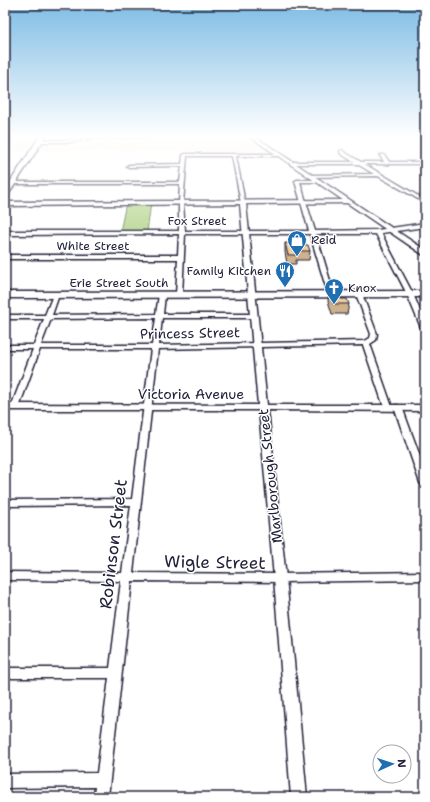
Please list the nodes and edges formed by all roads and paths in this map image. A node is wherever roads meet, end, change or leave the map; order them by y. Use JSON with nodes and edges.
{"nodes":[{"id":1,"x":19,"y":173,"type":"edge"},
{"id":2,"x":183,"y":173,"type":"edge"},
{"id":3,"x":238,"y":173,"type":"edge"},
{"id":4,"x":306,"y":173,"type":"edge"},
{"id":5,"x":377,"y":173,"type":"edge"},
{"id":6,"x":380,"y":175,"type":"junction"},
{"id":7,"x":310,"y":176,"type":"junction"},
{"id":8,"x":317,"y":181,"type":"junction"},
{"id":9,"x":182,"y":182,"type":"junction"},
{"id":10,"x":13,"y":183,"type":"junction"},
{"id":11,"x":6,"y":191,"type":"edge"},
{"id":12,"x":425,"y":194,"type":"edge"},
{"id":13,"x":415,"y":196,"type":"junction"},
{"id":14,"x":243,"y":202,"type":"junction"},
{"id":15,"x":303,"y":202,"type":"junction"},
{"id":16,"x":347,"y":202,"type":"junction"},
{"id":17,"x":425,"y":202,"type":"edge"},
{"id":18,"x":181,"y":203,"type":"junction"},
{"id":19,"x":5,"y":204,"type":"edge"},
{"id":20,"x":425,"y":225,"type":"edge"},
{"id":21,"x":389,"y":230,"type":"junction"},
{"id":22,"x":312,"y":231,"type":"junction"},
{"id":23,"x":5,"y":232,"type":"edge"},
{"id":24,"x":182,"y":232,"type":"junction"},
{"id":25,"x":246,"y":232,"type":"junction"},
{"id":26,"x":378,"y":232,"type":"junction"},
{"id":27,"x":425,"y":254,"type":"edge"},
{"id":28,"x":5,"y":257,"type":"edge"},
{"id":29,"x":180,"y":257,"type":"junction"},
{"id":30,"x":252,"y":294,"type":"junction"},
{"id":31,"x":331,"y":294,"type":"junction"},
{"id":32,"x":359,"y":294,"type":"junction"},
{"id":33,"x":410,"y":294,"type":"junction"},
{"id":34,"x":425,"y":294,"type":"edge"},
{"id":35,"x":5,"y":295,"type":"edge"},
{"id":36,"x":56,"y":295,"type":"junction"},
{"id":37,"x":162,"y":295,"type":"junction"},
{"id":38,"x":179,"y":295,"type":"junction"},
{"id":39,"x":158,"y":316,"type":"junction"},
{"id":40,"x":254,"y":316,"type":"junction"},
{"id":41,"x":5,"y":317,"type":"edge"},
{"id":42,"x":48,"y":317,"type":"junction"},
{"id":43,"x":425,"y":330,"type":"edge"},
{"id":44,"x":366,"y":343,"type":"junction"},
{"id":45,"x":258,"y":345,"type":"junction"},
{"id":46,"x":5,"y":347,"type":"edge"},
{"id":47,"x":38,"y":347,"type":"junction"},
{"id":48,"x":155,"y":347,"type":"junction"},
{"id":49,"x":5,"y":407,"type":"edge"},
{"id":50,"x":15,"y":407,"type":"junction"},
{"id":51,"x":388,"y":407,"type":"junction"},
{"id":52,"x":398,"y":407,"type":"junction"},
{"id":53,"x":147,"y":408,"type":"junction"},
{"id":54,"x":263,"y":408,"type":"junction"},
{"id":55,"x":425,"y":408,"type":"edge"},
{"id":56,"x":425,"y":483,"type":"edge"},
{"id":57,"x":136,"y":502,"type":"junction"},
{"id":58,"x":5,"y":503,"type":"edge"},
{"id":59,"x":5,"y":576,"type":"edge"},
{"id":60,"x":425,"y":576,"type":"edge"},
{"id":61,"x":127,"y":577,"type":"junction"},
{"id":62,"x":280,"y":578,"type":"junction"},
{"id":63,"x":115,"y":673,"type":"junction"},
{"id":64,"x":5,"y":674,"type":"edge"},
{"id":65,"x":103,"y":780,"type":"junction"},
{"id":66,"x":5,"y":781,"type":"edge"},
{"id":67,"x":101,"y":797,"type":"edge"},
{"id":68,"x":299,"y":797,"type":"edge"}],
"edges":[{"from":1,"to":10,"type":"main road"},
{"from":2,"to":9,"type":"street"},
{"from":3,"to":14,"type":"street","name":"Marlborough Street"},
{"from":4,"to":7,"type":"main road"},
{"from":5,"to":6,"type":"street"},
{"from":6,"to":7,"type":"street"},
{"from":6,"to":13,"type":"street"},
{"from":7,"to":8,"type":"main road"},
{"from":8,"to":15,"type":"street"},
{"from":8,"to":16,"type":"main road"},
{"from":9,"to":10,"type":"street"},
{"from":9,"to":18,"type":"street"},
{"from":10,"to":11,"type":"main road"},
{"from":12,"to":13,"type":"street"},
{"from":13,"to":17,"type":"street"},
{"from":14,"to":15,"type":"street"},
{"from":14,"to":18,"type":"street"},
{"from":14,"to":25,"type":"street","name":"Marlborough Street"},
{"from":15,"to":16,"type":"street"},
{"from":15,"to":22,"type":"street"},
{"from":16,"to":21,"type":"main road"},
{"from":18,"to":19,"type":"street"},
{"from":18,"to":24,"type":"street"},
{"from":20,"to":21,"type":"street","name":"Fox Street"},
{"from":21,"to":26,"type":"street","name":"Fox Street"},
{"from":21,"to":27,"type":"main road"},
{"from":22,"to":25,"type":"street","name":"Fox Street"},
{"from":22,"to":26,"type":"street","name":"Fox Street"},
{"from":22,"to":31,"type":"street"},
{"from":23,"to":24,"type":"street","name":"Fox Street"},
{"from":24,"to":25,"type":"street","name":"Fox Street"},
{"from":24,"to":29,"type":"street"},
{"from":25,"to":30,"type":"street","name":"Marlborough Street"},
{"from":26,"to":33,"type":"street"},
{"from":28,"to":29,"type":"street","name":"White Street"},
{"from":29,"to":38,"type":"street"},
{"from":30,"to":31,"type":"main road","name":"Erie Street South"},
{"from":30,"to":38,"type":"main road","name":"Erie Street South"},
{"from":30,"to":40,"type":"street","name":"Marlborough Street"},
{"from":31,"to":32,"type":"main road","name":"Erie Street South"},
{"from":32,"to":33,"type":"main road","name":"Erie Street South"},
{"from":32,"to":44,"type":"street","name":"Princess Street"},
{"from":33,"to":34,"type":"main road","name":"Erie Street South"},
{"from":33,"to":43,"type":"street"},
{"from":35,"to":36,"type":"main road","name":"Erie Street South"},
{"from":36,"to":37,"type":"main road","name":"Erie Street South"},
{"from":36,"to":42,"type":"street"},
{"from":37,"to":38,"type":"main road","name":"Erie Street South"},
{"from":37,"to":39,"type":"street","name":"Robinson Street"},
{"from":39,"to":40,"type":"street"},
{"from":39,"to":42,"type":"street"},
{"from":39,"to":48,"type":"street","name":"Robinson Street"},
{"from":40,"to":45,"type":"street","name":"Marlborough Street"},
{"from":41,"to":42,"type":"street"},
{"from":42,"to":47,"type":"street"},
{"from":44,"to":45,"type":"street","name":"Princess Street"},
{"from":44,"to":51,"type":"street"},
{"from":45,"to":48,"type":"street","name":"Princess Street"},
{"from":45,"to":54,"type":"street","name":"Marlborough Street"},
{"from":46,"to":47,"type":"street","name":"Princess Street"},
{"from":47,"to":48,"type":"street","name":"Princess Street"},
{"from":47,"to":50,"type":"street"},
{"from":48,"to":53,"type":"street","name":"Robinson Street"},
{"from":49,"to":50,"type":"street","name":"Victoria Avenue"},
{"from":50,"to":53,"type":"street","name":"Victoria Avenue"},
{"from":51,"to":52,"type":"street","name":"Victoria Avenue"},
{"from":51,"to":54,"type":"street","name":"Victoria Avenue"},
{"from":52,"to":55,"type":"street","name":"Victoria Avenue"},
{"from":52,"to":56,"type":"street"},
{"from":53,"to":54,"type":"street","name":"Victoria Avenue"},
{"from":53,"to":57,"type":"street","name":"Robinson Street"},
{"from":54,"to":62,"type":"street","name":"Marlborough Street"},
{"from":57,"to":58,"type":"street"},
{"from":57,"to":61,"type":"street","name":"Robinson Street"},
{"from":59,"to":61,"type":"street","name":"Wigle Street"},
{"from":60,"to":62,"type":"street","name":"Wigle Street"},
{"from":61,"to":62,"type":"street","name":"Wigle Street"},
{"from":61,"to":63,"type":"street","name":"Robinson Street"},
{"from":62,"to":68,"type":"street","name":"Marlborough Street"},
{"from":63,"to":64,"type":"street"},
{"from":63,"to":65,"type":"street","name":"Robinson Street"},
{"from":65,"to":66,"type":"street"},
{"from":65,"to":67,"type":"street","name":"Robinson Street"}]}
